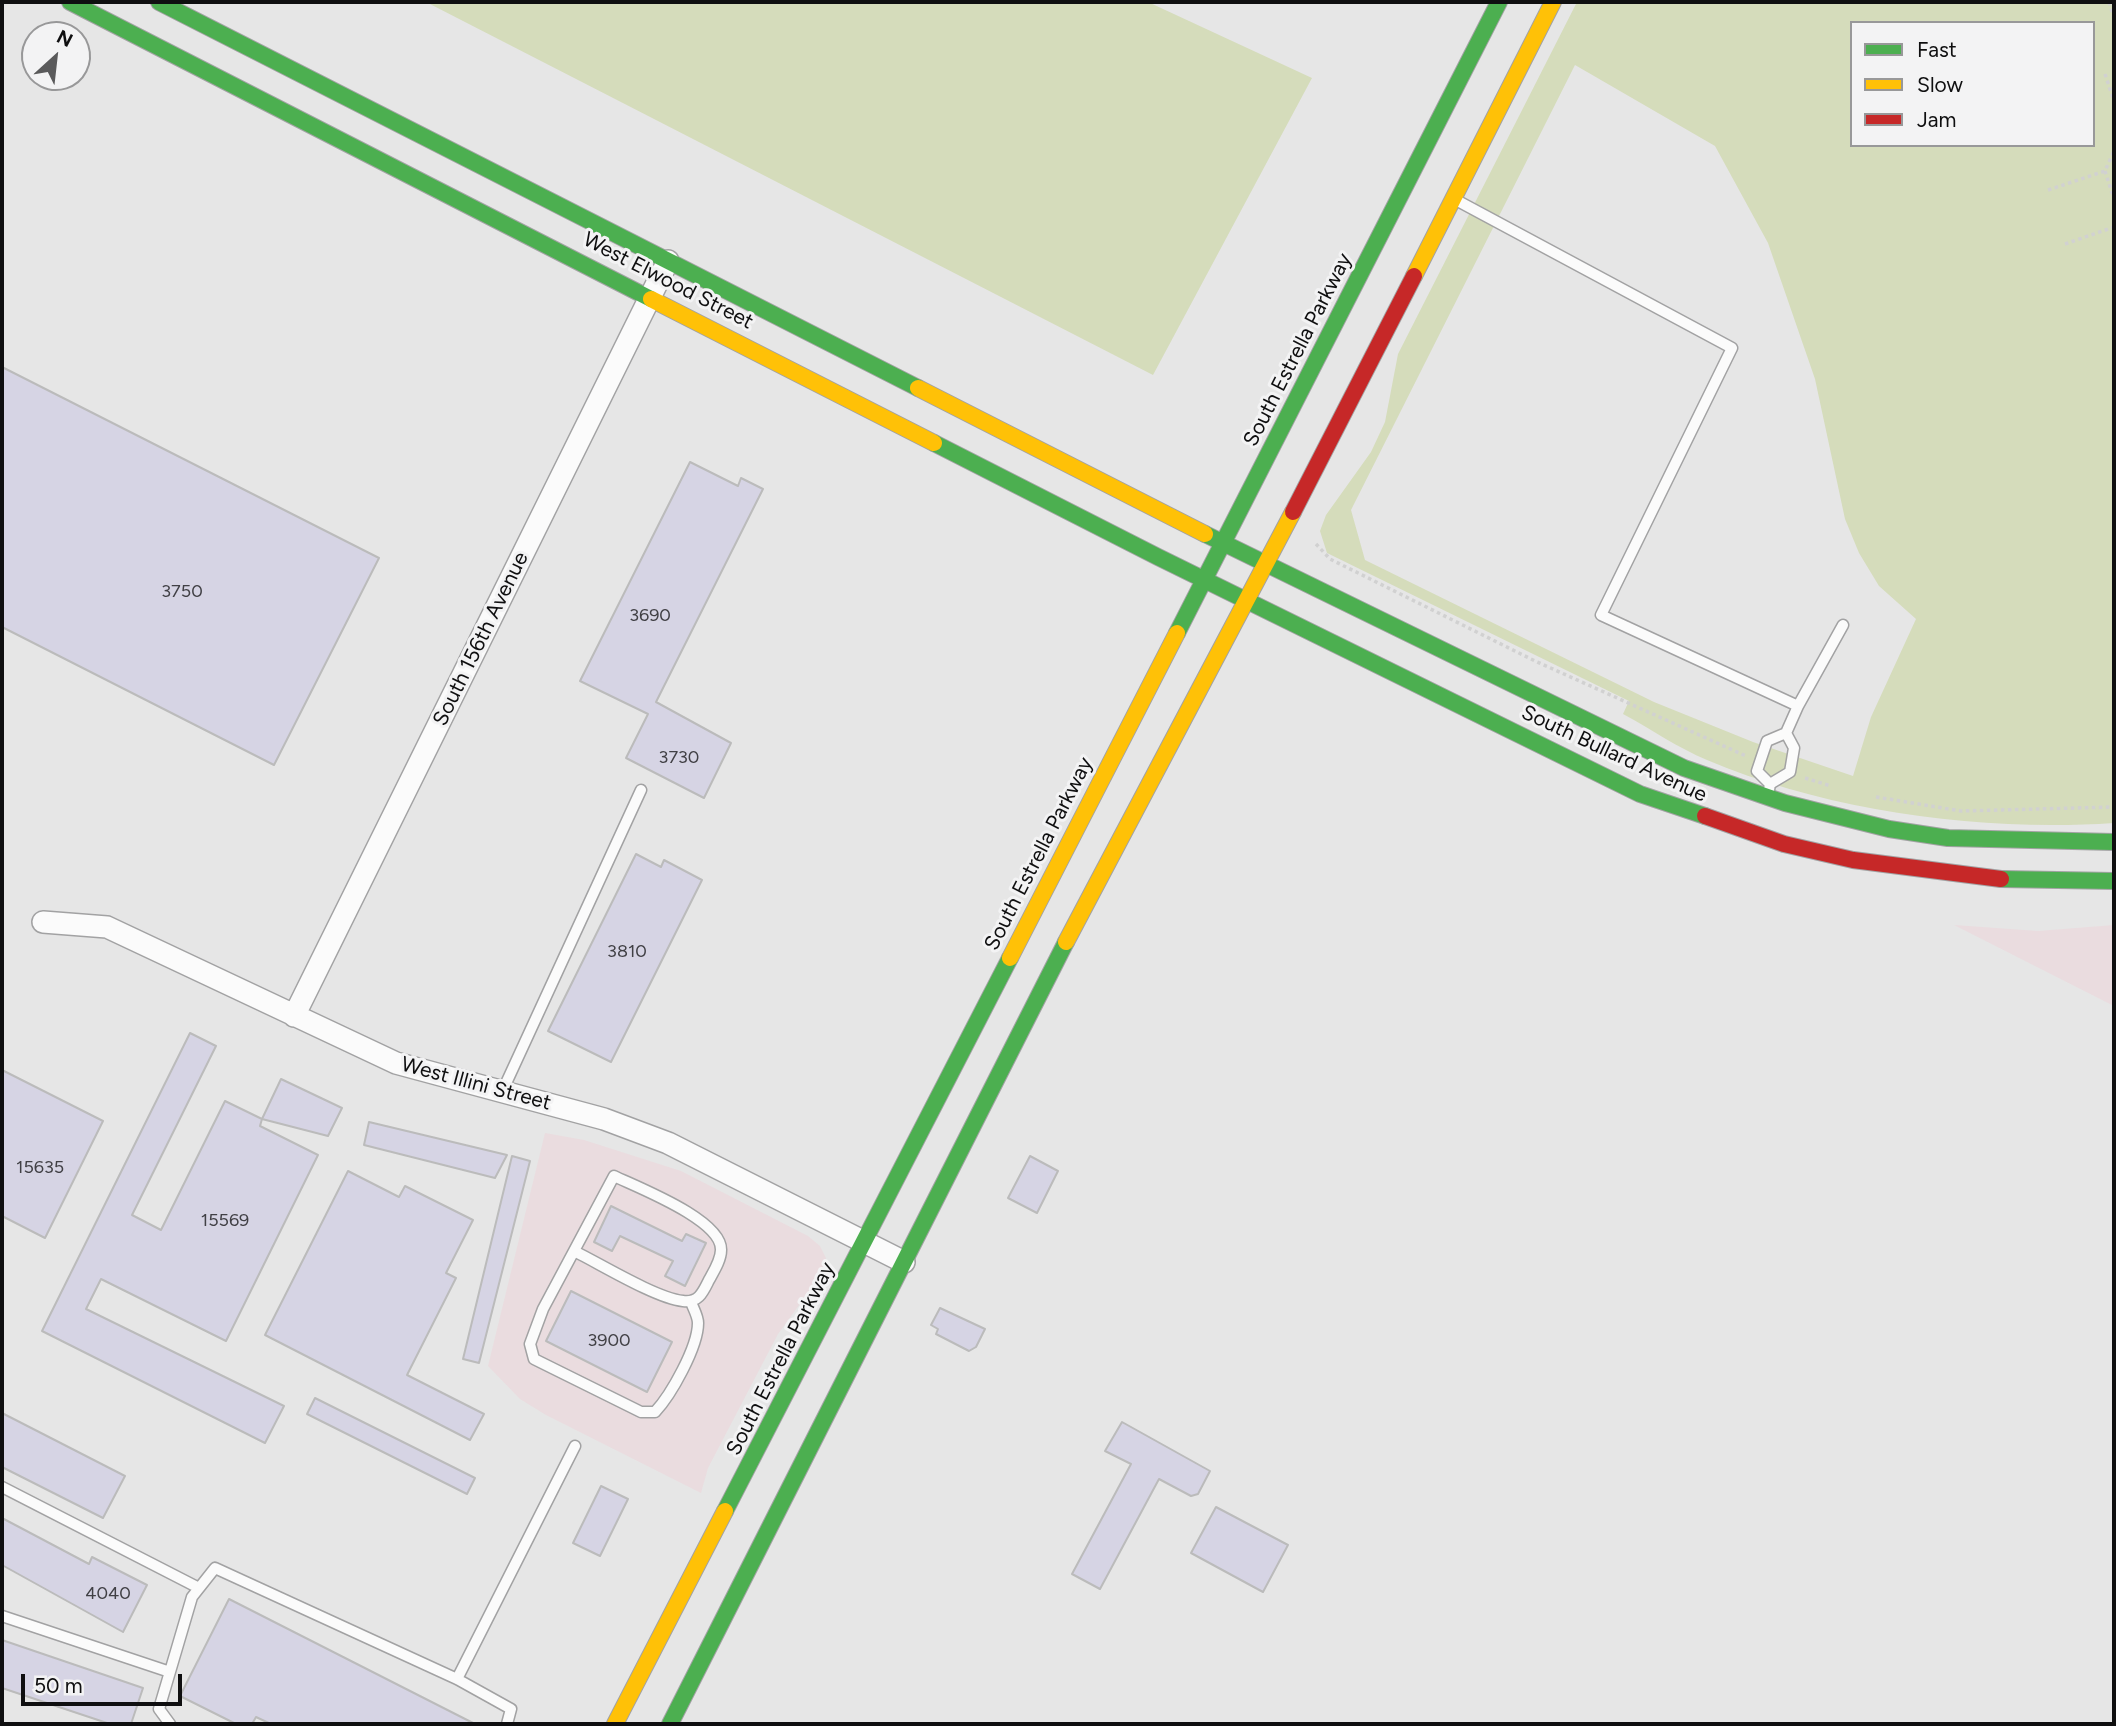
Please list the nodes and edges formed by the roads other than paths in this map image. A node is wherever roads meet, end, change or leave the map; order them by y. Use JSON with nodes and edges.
{"nodes":[{"id":1,"x":70,"y":2,"type":"edge"},
{"id":2,"x":159,"y":2,"type":"edge"},
{"id":3,"x":1499,"y":2,"type":"edge"},
{"id":4,"x":1553,"y":2,"type":"edge"},
{"id":5,"x":1453,"y":198,"type":"junction"},
{"id":6,"x":668,"y":261,"type":"junction"},
{"id":7,"x":651,"y":296,"type":"junction"},
{"id":8,"x":1224,"y":542,"type":"junction"},
{"id":9,"x":1267,"y":564,"type":"junction"},
{"id":10,"x":1204,"y":580,"type":"junction"},
{"id":11,"x":1245,"y":600,"type":"junction"},
{"id":12,"x":1843,"y":625,"type":"dead end"},
{"id":13,"x":1798,"y":706,"type":"junction"},
{"id":14,"x":1786,"y":733,"type":"junction"},
{"id":15,"x":641,"y":790,"type":"dead end"},
{"id":16,"x":1769,"y":790,"type":"junction"},
{"id":17,"x":2114,"y":842,"type":"edge"},
{"id":18,"x":2114,"y":881,"type":"edge"},
{"id":19,"x":43,"y":922,"type":"dead end"},
{"id":20,"x":295,"y":1016,"type":"junction"},
{"id":21,"x":502,"y":1092,"type":"junction"},
{"id":22,"x":864,"y":1242,"type":"junction"},
{"id":23,"x":576,"y":1252,"type":"junction"},
{"id":24,"x":904,"y":1262,"type":"junction"},
{"id":25,"x":691,"y":1301,"type":"junction"},
{"id":26,"x":575,"y":1446,"type":"dead end"},
{"id":27,"x":2,"y":1488,"type":"edge"},
{"id":28,"x":199,"y":1588,"type":"junction"},
{"id":29,"x":2,"y":1616,"type":"edge"},
{"id":30,"x":170,"y":1672,"type":"junction"},
{"id":31,"x":457,"y":1679,"type":"junction"},
{"id":32,"x":170,"y":1724,"type":"edge"},
{"id":33,"x":507,"y":1724,"type":"edge"},
{"id":34,"x":615,"y":1724,"type":"edge"},
{"id":35,"x":670,"y":1724,"type":"edge"}],
"edges":[{"from":1,"to":7,"type":"main road","name":"West Elwood Street"},
{"from":2,"to":6,"type":"main road","name":"West Elwood Street"},
{"from":3,"to":8,"type":"main road","name":"South Estrella Parkway"},
{"from":4,"to":5,"type":"main road"},
{"from":5,"to":9,"type":"main road"},
{"from":5,"to":13,"type":"lane"},
{"from":6,"to":7,"type":"street","name":"South 156th Avenue"},
{"from":6,"to":8,"type":"main road","name":"West Elwood Street"},
{"from":7,"to":10,"type":"main road","name":"West Elwood Street"},
{"from":7,"to":20,"type":"street","name":"South 156th Avenue"},
{"from":8,"to":9,"type":"main road","name":"West Elwood Street"},
{"from":8,"to":10,"type":"main road","name":"South Estrella Parkway"},
{"from":9,"to":11,"type":"main road"},
{"from":9,"to":16,"type":"main road","name":"South Bullard Avenue"},
{"from":10,"to":11,"type":"main road","name":"West Elwood Street"},
{"from":10,"to":22,"type":"main road","name":"South Estrella Parkway"},
{"from":11,"to":18,"type":"main road","name":"South Bullard Avenue"},
{"from":11,"to":24,"type":"main road"},
{"from":12,"to":13,"type":"lane"},
{"from":13,"to":14,"type":"lane"},
{"from":14,"to":16,"type":"lane"},
{"from":14,"to":16,"type":"lane"},
{"from":15,"to":21,"type":"lane"},
{"from":16,"to":17,"type":"main road","name":"South Bullard Avenue"},
{"from":19,"to":20,"type":"street","name":"West Illini Street"},
{"from":20,"to":21,"type":"street","name":"West Illini Street"},
{"from":21,"to":22,"type":"street","name":"West Illini Street"},
{"from":22,"to":24,"type":"street","name":"West Illini Street"},
{"from":22,"to":34,"type":"main road","name":"South Estrella Parkway"},
{"from":23,"to":25,"type":"lane"},
{"from":23,"to":25,"type":"lane"},
{"from":23,"to":25,"type":"lane"},
{"from":24,"to":35,"type":"main road"},
{"from":26,"to":31,"type":"lane"},
{"from":27,"to":28,"type":"lane"},
{"from":28,"to":30,"type":"lane"},
{"from":28,"to":31,"type":"lane"},
{"from":29,"to":30,"type":"lane"},
{"from":30,"to":32,"type":"lane"},
{"from":31,"to":33,"type":"lane"}]}
